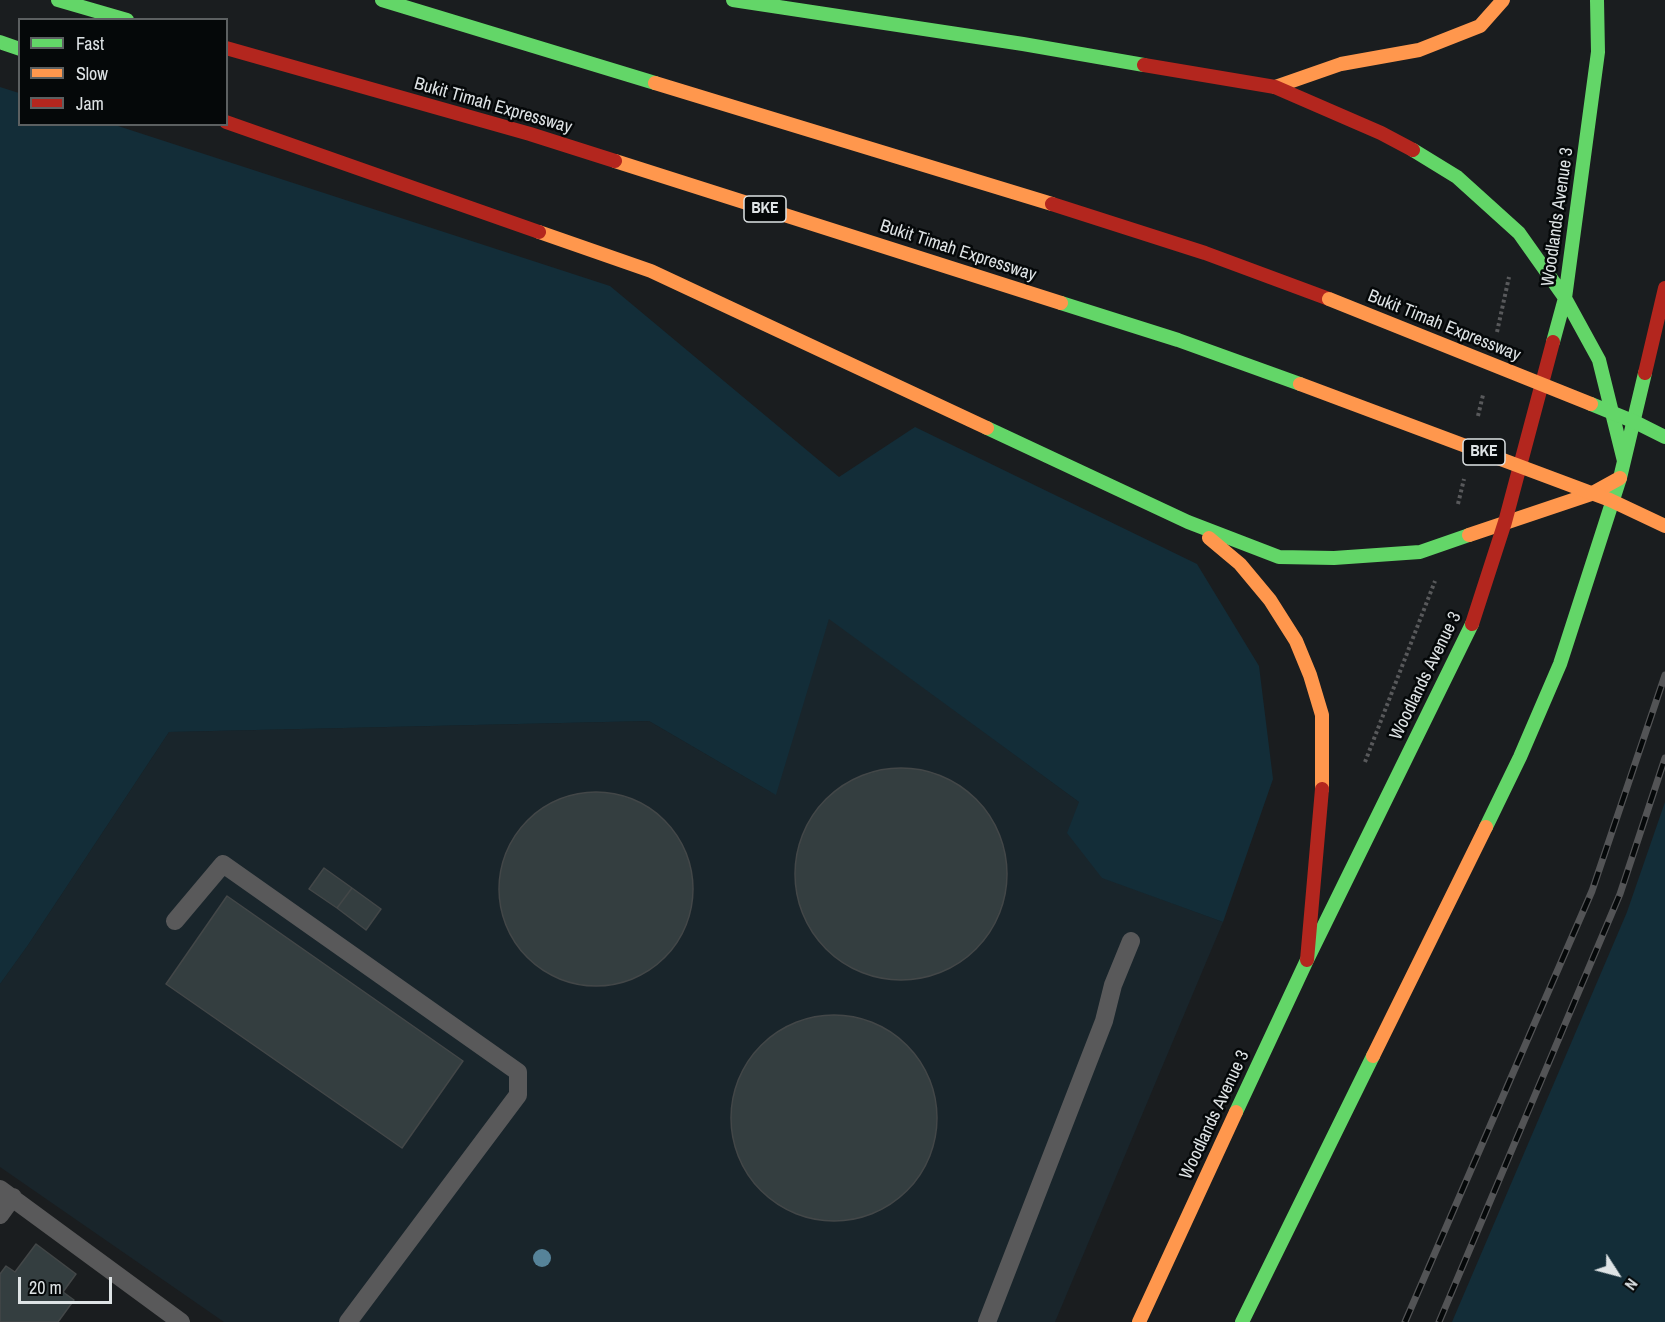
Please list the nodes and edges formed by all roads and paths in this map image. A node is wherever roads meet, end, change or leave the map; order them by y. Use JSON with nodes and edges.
{"nodes":[{"id":1,"x":58,"y":0,"type":"edge"},
{"id":2,"x":382,"y":0,"type":"edge"},
{"id":3,"x":733,"y":0,"type":"edge"},
{"id":4,"x":1503,"y":0,"type":"edge"},
{"id":5,"x":1597,"y":0,"type":"edge"},
{"id":6,"x":120,"y":18,"type":"edge"},
{"id":7,"x":0,"y":42,"type":"edge"},
{"id":8,"x":18,"y":48,"type":"edge"},
{"id":9,"x":228,"y":49,"type":"edge"},
{"id":10,"x":1275,"y":87,"type":"junction"},
{"id":11,"x":228,"y":123,"type":"edge"},
{"id":12,"x":1665,"y":288,"type":"edge"},
{"id":13,"x":1565,"y":298,"type":"junction"},
{"id":14,"x":1665,"y":437,"type":"edge"},
{"id":15,"x":1624,"y":462,"type":"junction"},
{"id":16,"x":1620,"y":478,"type":"junction"},
{"id":17,"x":1188,"y":522,"type":"junction"},
{"id":18,"x":1505,"y":522,"type":"junction"},
{"id":19,"x":1665,"y":526,"type":"edge"},
{"id":20,"x":1436,"y":578,"type":"dead end"},
{"id":21,"x":1362,"y":771,"type":"dead end"},
{"id":22,"x":175,"y":921,"type":"dead end"},
{"id":23,"x":1131,"y":941,"type":"dead end"},
{"id":24,"x":1307,"y":960,"type":"junction"},
{"id":25,"x":6,"y":1193,"type":"edge"},
{"id":26,"x":0,"y":1215,"type":"edge"},
{"id":27,"x":181,"y":1322,"type":"edge"},
{"id":28,"x":348,"y":1322,"type":"edge"},
{"id":29,"x":987,"y":1322,"type":"edge"},
{"id":30,"x":1138,"y":1322,"type":"edge"},
{"id":31,"x":1242,"y":1322,"type":"edge"}],
"edges":[{"from":1,"to":6,"type":"main road"},
{"from":2,"to":14,"type":"main road","name":"Bukit Timah Expressway","bridge":true},
{"from":3,"to":10,"type":"main road"},
{"from":4,"to":10,"type":"main road"},
{"from":5,"to":13,"type":"main road","name":"Woodlands Avenue 3"},
{"from":7,"to":8,"type":"main road"},
{"from":9,"to":19,"type":"main road","name":"Bukit Timah Expressway","number":"BKE","bridge":true},
{"from":10,"to":13,"type":"main road"},
{"from":11,"to":17,"type":"main road"},
{"from":12,"to":15,"type":"main road"},
{"from":13,"to":15,"type":"main road"},
{"from":13,"to":18,"type":"main road","name":"Woodlands Avenue 3"},
{"from":15,"to":16,"type":"main road"},
{"from":16,"to":18,"type":"main road"},
{"from":16,"to":31,"type":"main road"},
{"from":17,"to":18,"type":"main road"},
{"from":17,"to":24,"type":"main road"},
{"from":18,"to":24,"type":"main road","name":"Woodlands Avenue 3"},
{"from":20,"to":21,"type":"path"},
{"from":22,"to":28,"type":"lane"},
{"from":23,"to":29,"type":"lane"},
{"from":24,"to":30,"type":"main road","name":"Woodlands Avenue 3"},
{"from":25,"to":26,"type":"lane"},
{"from":25,"to":27,"type":"lane"}]}
